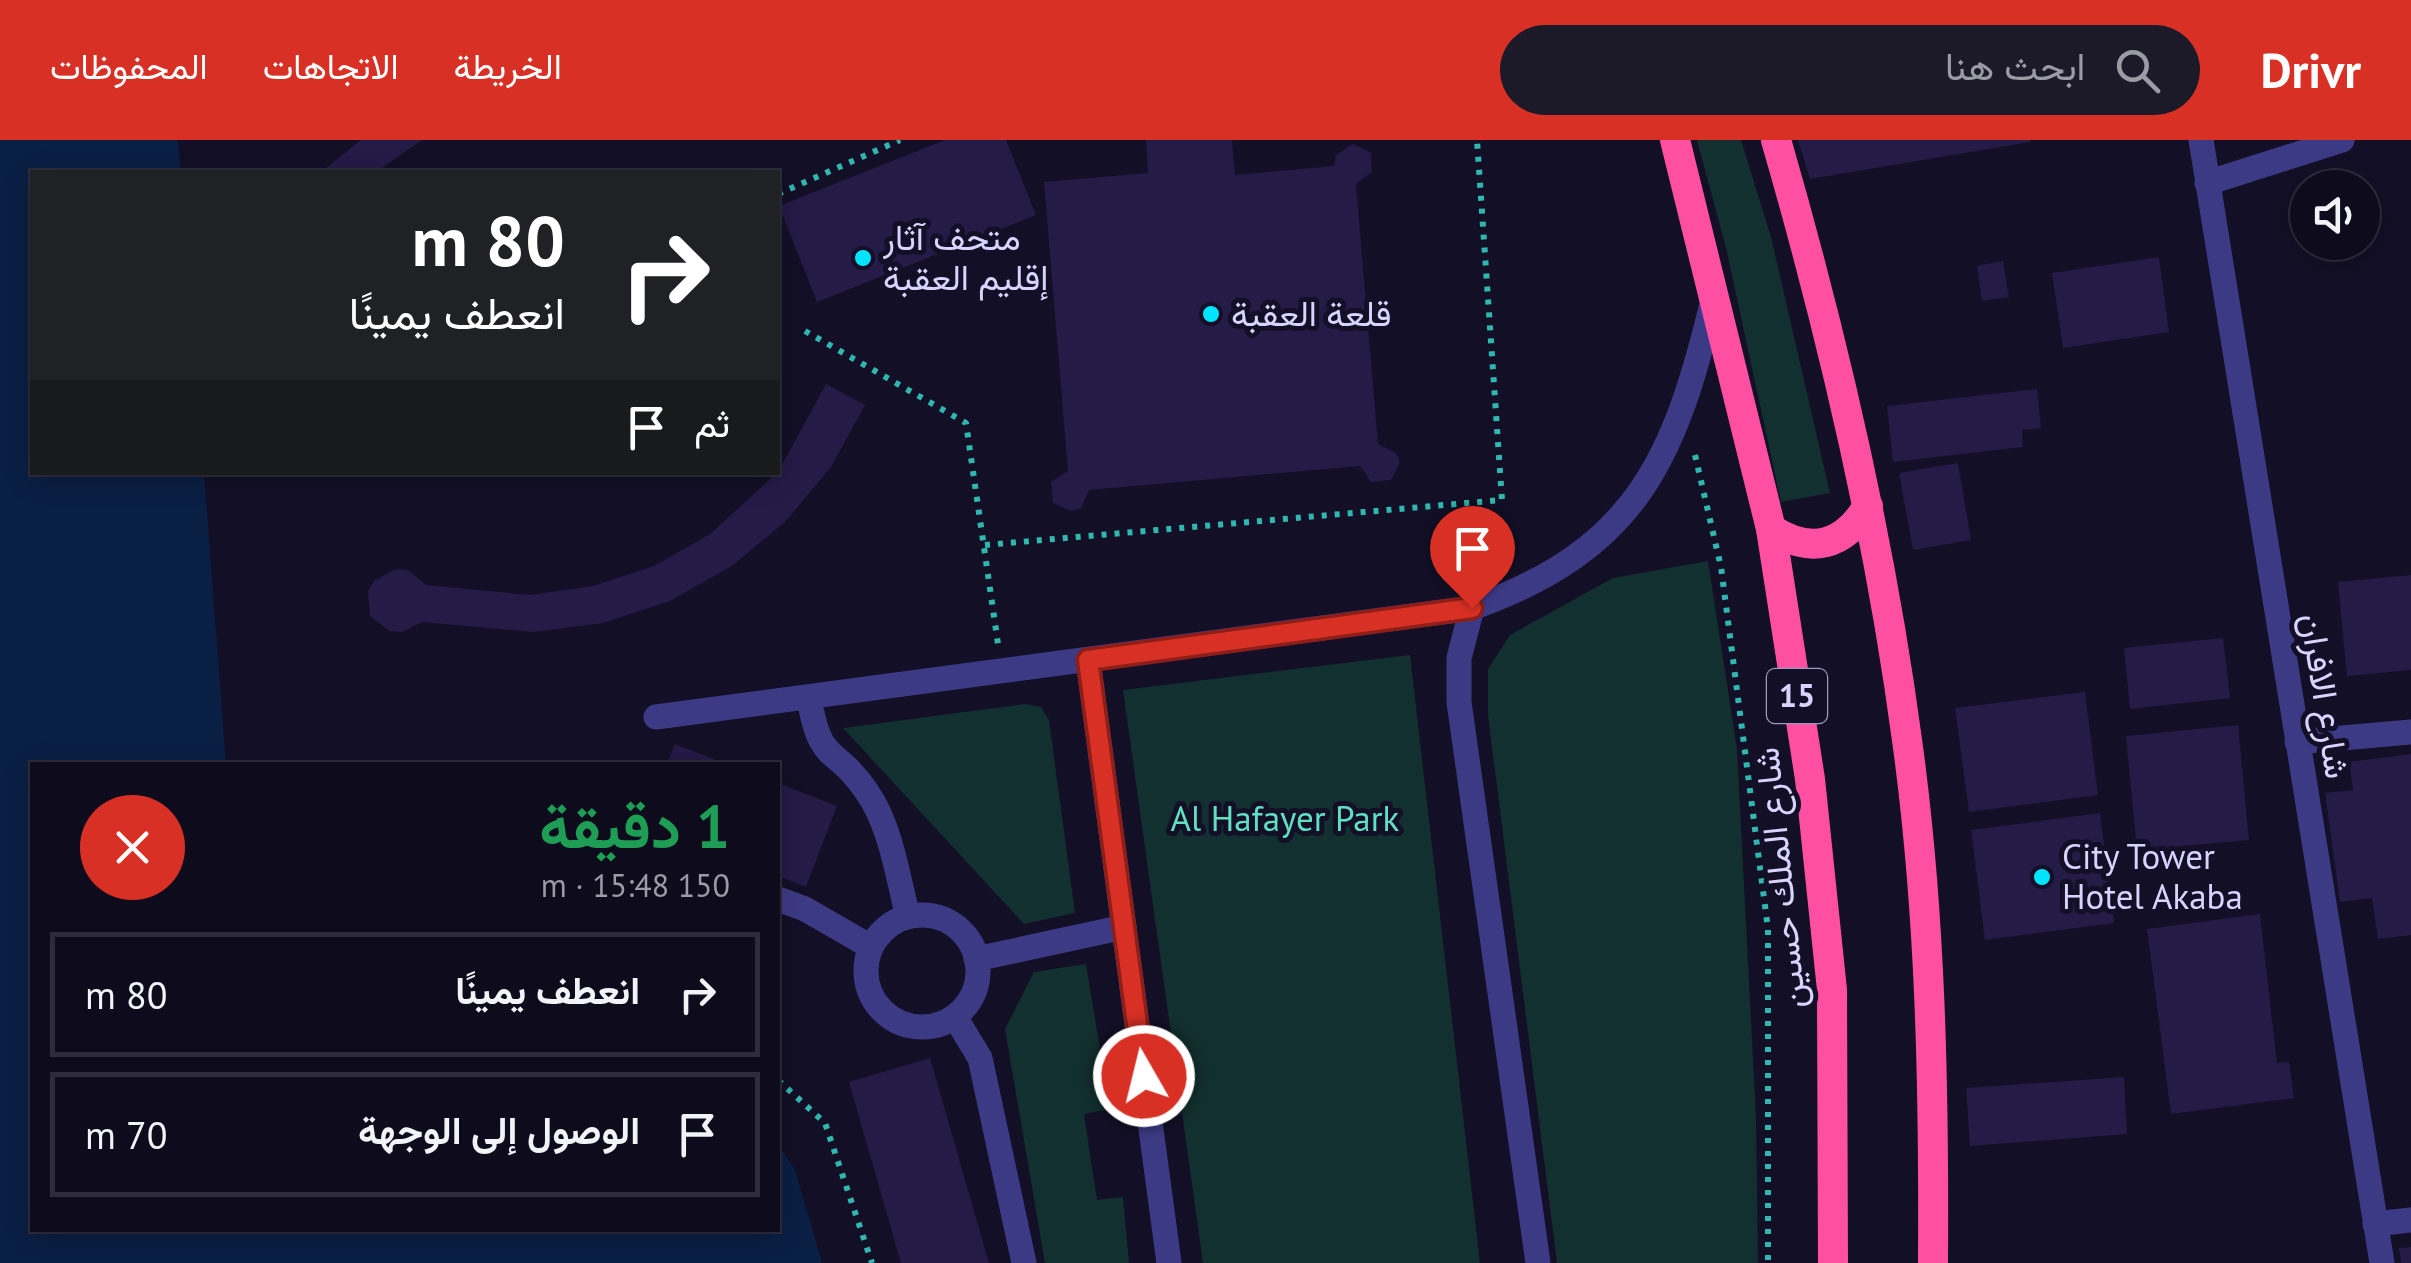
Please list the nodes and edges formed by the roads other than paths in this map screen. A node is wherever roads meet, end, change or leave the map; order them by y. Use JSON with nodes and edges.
{"nodes":[{"id":1,"x":1675,"y":140,"type":"edge"},
{"id":2,"x":1776,"y":140,"type":"edge"},
{"id":3,"x":2200,"y":140,"type":"edge"},
{"id":4,"x":2342,"y":140,"type":"edge"},
{"id":5,"x":2207,"y":183,"type":"junction"},
{"id":6,"x":1715,"y":291,"type":"junction"},
{"id":7,"x":1868,"y":506,"type":"junction"},
{"id":8,"x":1770,"y":529,"type":"junction"},
{"id":9,"x":1472,"y":608,"type":"junction"},
{"id":10,"x":1088,"y":660,"type":"junction"},
{"id":11,"x":809,"y":697,"type":"junction"},
{"id":12,"x":656,"y":717,"type":"dead end"},
{"id":13,"x":2411,"y":732,"type":"edge"},
{"id":14,"x":2297,"y":742,"type":"junction"},
{"id":15,"x":780,"y":899,"type":"edge"},
{"id":16,"x":908,"y":918,"type":"junction"},
{"id":17,"x":1124,"y":927,"type":"junction"},
{"id":18,"x":871,"y":947,"type":"junction"},
{"id":19,"x":976,"y":960,"type":"junction"},
{"id":20,"x":954,"y":1016,"type":"junction"},
{"id":21,"x":2411,"y":1220,"type":"edge"},
{"id":22,"x":2376,"y":1224,"type":"junction"},
{"id":23,"x":1024,"y":1263,"type":"edge"},
{"id":24,"x":1169,"y":1263,"type":"edge"},
{"id":25,"x":1538,"y":1263,"type":"edge"},
{"id":26,"x":1833,"y":1263,"type":"edge"},
{"id":27,"x":1934,"y":1263,"type":"edge"},
{"id":28,"x":2382,"y":1263,"type":"edge"}],
"edges":[{"from":1,"to":6,"type":"highway","name":"شارع الملك حسين","number":"15"},
{"from":2,"to":7,"type":"highway"},
{"from":3,"to":5,"type":"street","name":"شارع الافران"},
{"from":4,"to":5,"type":"street"},
{"from":5,"to":14,"type":"street","name":"شارع الافران"},
{"from":6,"to":8,"type":"highway","name":"شارع الملك حسين","number":"15"},
{"from":6,"to":9,"type":"street"},
{"from":7,"to":8,"type":"highway"},
{"from":7,"to":27,"type":"highway"},
{"from":8,"to":26,"type":"highway","name":"شارع الملك حسين","number":"15"},
{"from":9,"to":10,"type":"street"},
{"from":9,"to":25,"type":"street"},
{"from":10,"to":11,"type":"street"},
{"from":10,"to":17,"type":"street"},
{"from":11,"to":12,"type":"street"},
{"from":11,"to":16,"type":"street"},
{"from":13,"to":14,"type":"street"},
{"from":14,"to":22,"type":"street","name":"شارع الافران"},
{"from":15,"to":18,"type":"street"},
{"from":16,"to":18,"type":"street"},
{"from":16,"to":19,"type":"street"},
{"from":17,"to":19,"type":"street"},
{"from":17,"to":24,"type":"street"},
{"from":18,"to":20,"type":"street"},
{"from":19,"to":20,"type":"street"},
{"from":20,"to":23,"type":"street"},
{"from":21,"to":22,"type":"street"},
{"from":22,"to":28,"type":"street","name":"شارع الافران"}]}
